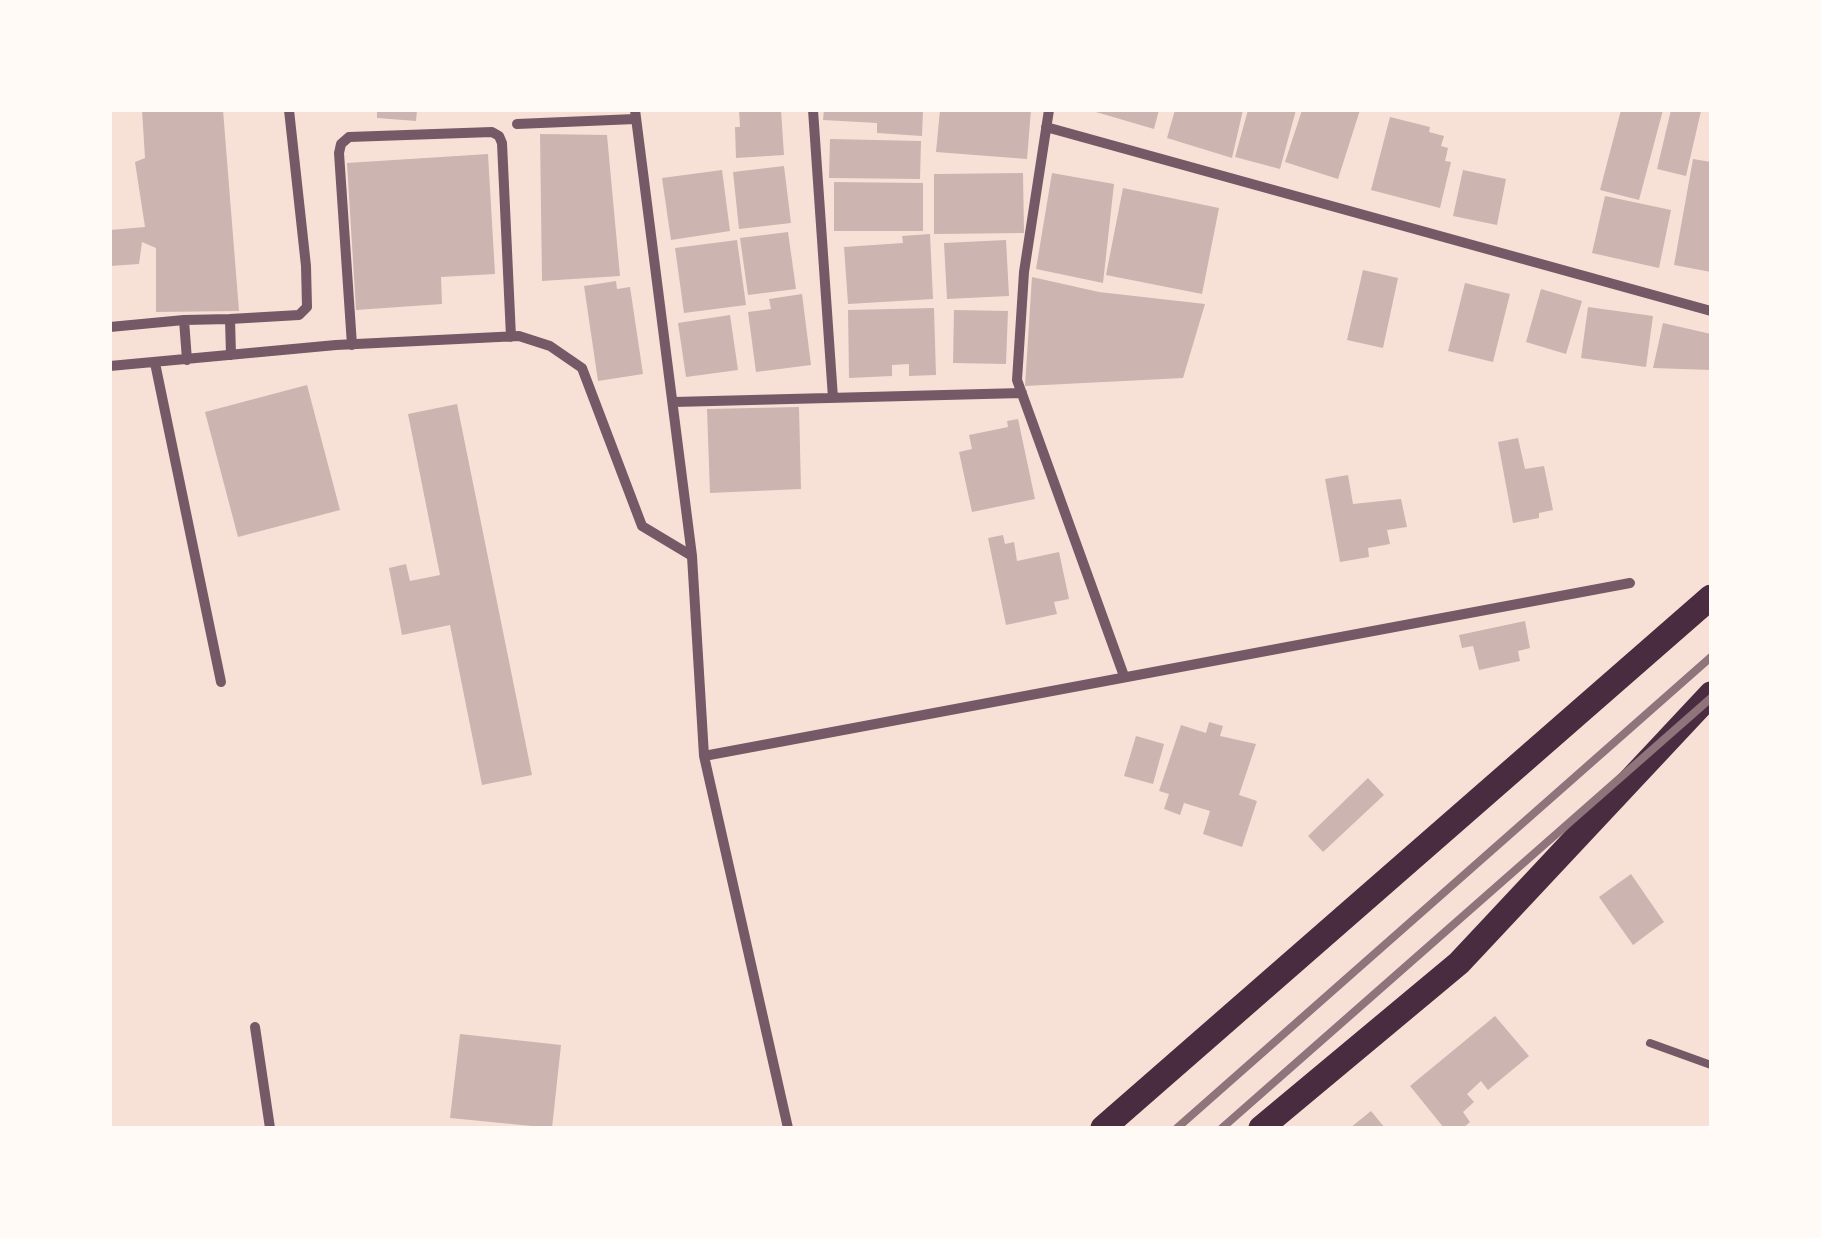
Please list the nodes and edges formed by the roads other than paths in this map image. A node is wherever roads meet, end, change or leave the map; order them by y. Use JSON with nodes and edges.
{"nodes":[{"id":1,"x":289,"y":110,"type":"edge"},
{"id":2,"x":814,"y":110,"type":"edge"},
{"id":3,"x":1050,"y":110,"type":"edge"},
{"id":4,"x":635,"y":114,"type":"edge"},
{"id":5,"x":517,"y":124,"type":"dead end"},
{"id":6,"x":1046,"y":127,"type":"junction"},
{"id":7,"x":1711,"y":311,"type":"edge"},
{"id":8,"x":230,"y":319,"type":"junction"},
{"id":9,"x":184,"y":320,"type":"junction"},
{"id":10,"x":110,"y":326,"type":"edge"},
{"id":11,"x":511,"y":337,"type":"junction"},
{"id":12,"x":352,"y":344,"type":"junction"},
{"id":13,"x":231,"y":355,"type":"junction"},
{"id":14,"x":187,"y":360,"type":"junction"},
{"id":15,"x":155,"y":362,"type":"junction"},
{"id":16,"x":110,"y":366,"type":"edge"},
{"id":17,"x":1022,"y":393,"type":"junction"},
{"id":18,"x":833,"y":398,"type":"junction"},
{"id":19,"x":674,"y":402,"type":"junction"},
{"id":20,"x":692,"y":556,"type":"junction"},
{"id":21,"x":1630,"y":583,"type":"dead end"},
{"id":22,"x":1711,"y":596,"type":"edge"},
{"id":23,"x":1124,"y":676,"type":"junction"},
{"id":24,"x":221,"y":682,"type":"dead end"},
{"id":25,"x":1711,"y":694,"type":"edge"},
{"id":26,"x":704,"y":756,"type":"junction"},
{"id":27,"x":255,"y":1028,"type":"dead end"},
{"id":28,"x":1650,"y":1043,"type":"dead end"},
{"id":29,"x":1711,"y":1065,"type":"edge"},
{"id":30,"x":270,"y":1128,"type":"edge"},
{"id":31,"x":788,"y":1128,"type":"edge"},
{"id":32,"x":1103,"y":1128,"type":"edge"},
{"id":33,"x":1261,"y":1128,"type":"edge"}],
"edges":[{"from":1,"to":8,"type":"street"},
{"from":2,"to":18,"type":"street"},
{"from":3,"to":6,"type":"street"},
{"from":4,"to":5,"type":"street"},
{"from":4,"to":19,"type":"street"},
{"from":6,"to":7,"type":"street"},
{"from":6,"to":17,"type":"street"},
{"from":8,"to":9,"type":"street"},
{"from":8,"to":13,"type":"street"},
{"from":9,"to":10,"type":"street"},
{"from":9,"to":14,"type":"street"},
{"from":11,"to":12,"type":"street"},
{"from":11,"to":12,"type":"street"},
{"from":11,"to":20,"type":"street"},
{"from":12,"to":13,"type":"street"},
{"from":13,"to":14,"type":"street"},
{"from":14,"to":15,"type":"street"},
{"from":15,"to":16,"type":"street"},
{"from":15,"to":24,"type":"street"},
{"from":17,"to":18,"type":"street"},
{"from":17,"to":23,"type":"street"},
{"from":18,"to":19,"type":"street"},
{"from":19,"to":20,"type":"street"},
{"from":20,"to":26,"type":"street"},
{"from":21,"to":23,"type":"street"},
{"from":22,"to":32,"type":"main road"},
{"from":23,"to":26,"type":"street"},
{"from":25,"to":33,"type":"main road"},
{"from":26,"to":31,"type":"street"},
{"from":27,"to":30,"type":"street"},
{"from":28,"to":29,"type":"lane"}]}
